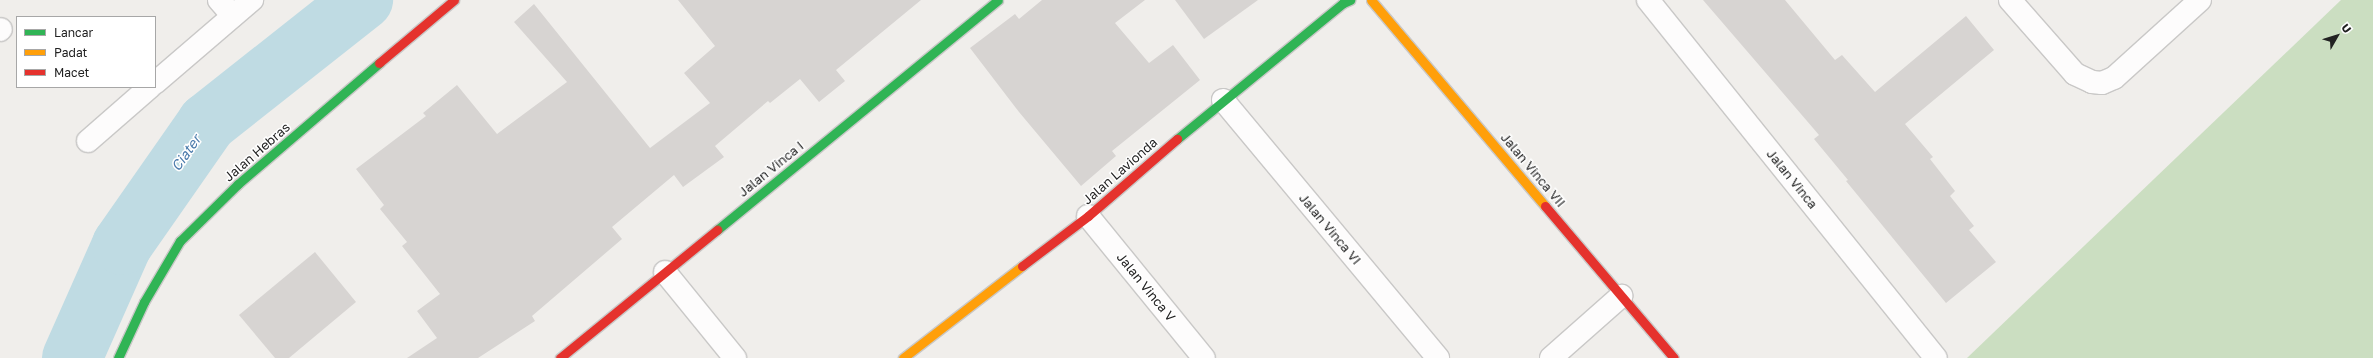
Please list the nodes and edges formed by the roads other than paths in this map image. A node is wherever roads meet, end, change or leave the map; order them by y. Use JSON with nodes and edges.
{"nodes":[{"id":1,"x":252,"y":0,"type":"edge"},
{"id":2,"x":454,"y":0,"type":"edge"},
{"id":3,"x":998,"y":0,"type":"edge"},
{"id":4,"x":1350,"y":0,"type":"edge"},
{"id":5,"x":1371,"y":0,"type":"edge"},
{"id":6,"x":1648,"y":0,"type":"edge"},
{"id":7,"x":2010,"y":0,"type":"edge"},
{"id":8,"x":2200,"y":0,"type":"edge"},
{"id":9,"x":226,"y":8,"type":"edge"},
{"id":10,"x":156,"y":82,"type":"edge"},
{"id":11,"x":149,"y":88,"type":"edge"},
{"id":12,"x":1223,"y":100,"type":"junction"},
{"id":13,"x":88,"y":141,"type":"dead end"},
{"id":14,"x":1088,"y":216,"type":"junction"},
{"id":15,"x":665,"y":272,"type":"junction"},
{"id":16,"x":1621,"y":296,"type":"junction"},
{"id":17,"x":118,"y":358,"type":"edge"},
{"id":18,"x":560,"y":358,"type":"edge"},
{"id":19,"x":735,"y":358,"type":"edge"},
{"id":20,"x":903,"y":358,"type":"edge"},
{"id":21,"x":1204,"y":358,"type":"edge"},
{"id":22,"x":1438,"y":358,"type":"edge"},
{"id":23,"x":1551,"y":358,"type":"edge"},
{"id":24,"x":1674,"y":358,"type":"edge"},
{"id":25,"x":1936,"y":358,"type":"edge"}],
"edges":[{"from":1,"to":9,"type":"street"},
{"from":2,"to":17,"type":"street","name":"Jalan Hebras"},
{"from":3,"to":15,"type":"street","name":"Jalan Vinca I"},
{"from":4,"to":12,"type":"street","name":"Jalan Lavionda"},
{"from":5,"to":16,"type":"street","name":"Jalan Vinca VII"},
{"from":6,"to":25,"type":"street","name":"Jalan Vinca"},
{"from":7,"to":8,"type":"street"},
{"from":9,"to":10,"type":"street"},
{"from":11,"to":13,"type":"street"},
{"from":12,"to":14,"type":"street","name":"Jalan Lavionda"},
{"from":12,"to":22,"type":"street","name":"Jalan Vinca VI"},
{"from":14,"to":20,"type":"street","name":"Jalan Lavionda"},
{"from":14,"to":21,"type":"street","name":"Jalan Vinca V"},
{"from":15,"to":18,"type":"street","name":"Jalan Vinca I"},
{"from":15,"to":19,"type":"street"},
{"from":16,"to":23,"type":"street"},
{"from":16,"to":24,"type":"street","name":"Jalan Vinca VII"}]}
